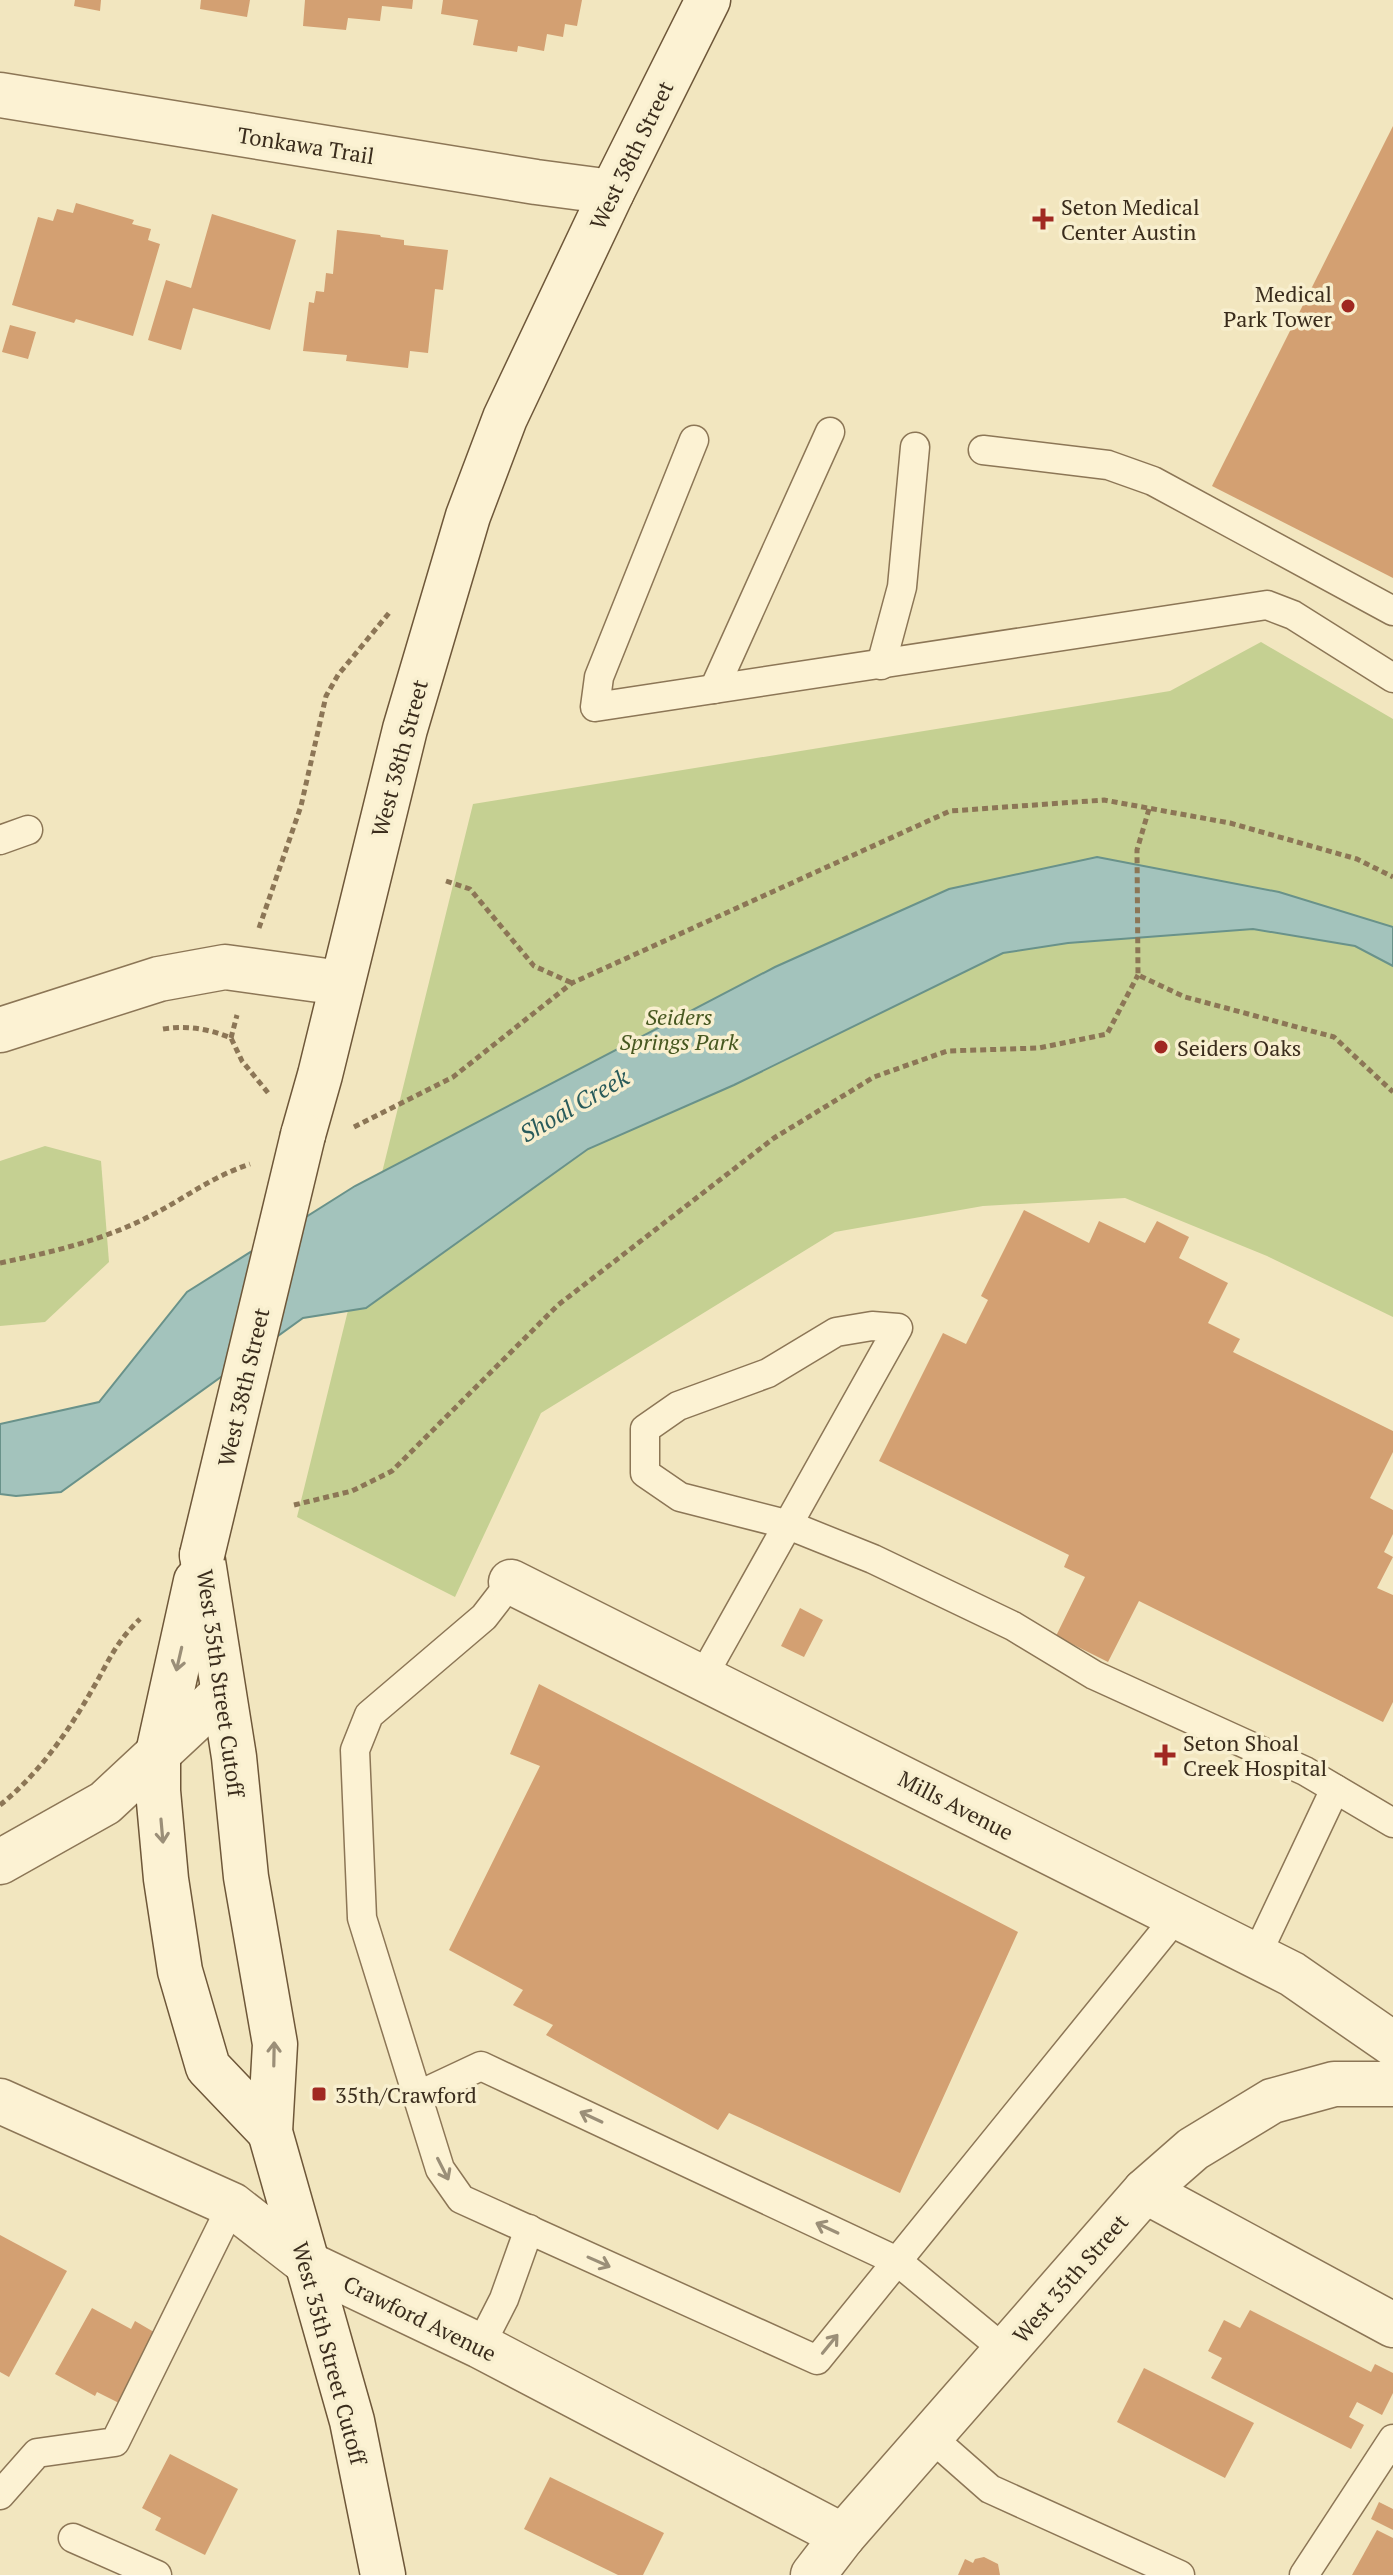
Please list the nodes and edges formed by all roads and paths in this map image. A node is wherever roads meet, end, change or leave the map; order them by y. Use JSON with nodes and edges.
{"nodes":[{"id":1,"x":708,"y":0,"type":"edge"},
{"id":2,"x":0,"y":95,"type":"edge"},
{"id":3,"x":612,"y":192,"type":"junction"},
{"id":4,"x":830,"y":432,"type":"dead end"},
{"id":5,"x":694,"y":440,"type":"dead end"},
{"id":6,"x":915,"y":447,"type":"dead end"},
{"id":7,"x":983,"y":450,"type":"dead end"},
{"id":8,"x":398,"y":602,"type":"dead end"},
{"id":9,"x":1393,"y":611,"type":"edge"},
{"id":10,"x":881,"y":665,"type":"junction"},
{"id":11,"x":1393,"y":678,"type":"edge"},
{"id":12,"x":714,"y":689,"type":"junction"},
{"id":13,"x":1149,"y":809,"type":"junction"},
{"id":14,"x":28,"y":830,"type":"dead end"},
{"id":15,"x":0,"y":840,"type":"edge"},
{"id":16,"x":1393,"y":877,"type":"edge"},
{"id":17,"x":446,"y":881,"type":"dead end"},
{"id":18,"x":259,"y":925,"type":"dead end"},
{"id":19,"x":1138,"y":975,"type":"junction"},
{"id":20,"x":341,"y":983,"type":"junction"},
{"id":21,"x":572,"y":983,"type":"junction"},
{"id":22,"x":238,"y":1008,"type":"dead end"},
{"id":23,"x":0,"y":1030,"type":"edge"},
{"id":24,"x":152,"y":1031,"type":"dead end"},
{"id":25,"x":231,"y":1038,"type":"junction"},
{"id":26,"x":1393,"y":1092,"type":"edge"},
{"id":27,"x":352,"y":1128,"type":"dead end"},
{"id":28,"x":303,"y":1135,"type":"junction"},
{"id":29,"x":265,"y":1158,"type":"dead end"},
{"id":30,"x":0,"y":1263,"type":"edge"},
{"id":31,"x":294,"y":1505,"type":"dead end"},
{"id":32,"x":786,"y":1524,"type":"junction"},
{"id":33,"x":202,"y":1555,"type":"junction"},
{"id":34,"x":511,"y":1582,"type":"joint"},
{"id":35,"x":140,"y":1618,"type":"dead end"},
{"id":36,"x":702,"y":1678,"type":"junction"},
{"id":37,"x":222,"y":1694,"type":"junction"},
{"id":38,"x":158,"y":1753,"type":"junction"},
{"id":39,"x":1335,"y":1789,"type":"junction"},
{"id":40,"x":0,"y":1805,"type":"edge"},
{"id":41,"x":1393,"y":1823,"type":"edge"},
{"id":42,"x":0,"y":1862,"type":"edge"},
{"id":43,"x":1177,"y":1916,"type":"junction"},
{"id":44,"x":1256,"y":1956,"type":"junction"},
{"id":45,"x":1393,"y":2044,"type":"edge"},
{"id":46,"x":1393,"y":2084,"type":"edge"},
{"id":47,"x":417,"y":2096,"type":"junction"},
{"id":48,"x":0,"y":2101,"type":"edge"},
{"id":49,"x":270,"y":2132,"type":"junction"},
{"id":50,"x":1145,"y":2191,"type":"junction"},
{"id":51,"x":232,"y":2205,"type":"junction"},
{"id":52,"x":529,"y":2229,"type":"junction"},
{"id":53,"x":897,"y":2261,"type":"junction"},
{"id":54,"x":308,"y":2264,"type":"junction"},
{"id":55,"x":1393,"y":2325,"type":"edge"},
{"id":56,"x":480,"y":2346,"type":"junction"},
{"id":57,"x":1006,"y":2351,"type":"junction"},
{"id":58,"x":932,"y":2438,"type":"junction"},
{"id":59,"x":1393,"y":2439,"type":"edge"},
{"id":60,"x":0,"y":2495,"type":"edge"},
{"id":61,"x":843,"y":2536,"type":"junction"},
{"id":62,"x":73,"y":2538,"type":"dead end"},
{"id":63,"x":157,"y":2575,"type":"edge"},
{"id":64,"x":383,"y":2575,"type":"edge"},
{"id":65,"x":813,"y":2575,"type":"edge"},
{"id":66,"x":1180,"y":2575,"type":"edge"},
{"id":67,"x":1304,"y":2575,"type":"edge"}],
"edges":[{"from":1,"to":3,"type":"street","name":"West 38th Street"},
{"from":2,"to":3,"type":"street","name":"Tonkawa Trail"},
{"from":3,"to":20,"type":"street","name":"West 38th Street"},
{"from":4,"to":12,"type":"lane"},
{"from":5,"to":12,"type":"lane"},
{"from":6,"to":10,"type":"lane"},
{"from":7,"to":9,"type":"lane"},
{"from":8,"to":18,"type":"path"},
{"from":10,"to":11,"type":"lane"},
{"from":10,"to":12,"type":"lane"},
{"from":13,"to":16,"type":"path"},
{"from":13,"to":19,"type":"path"},
{"from":13,"to":21,"type":"path"},
{"from":14,"to":15,"type":"lane"},
{"from":17,"to":21,"type":"path"},
{"from":19,"to":26,"type":"path"},
{"from":19,"to":31,"type":"path"},
{"from":20,"to":23,"type":"street"},
{"from":20,"to":28,"type":"street","name":"West 38th Street"},
{"from":21,"to":27,"type":"path"},
{"from":22,"to":25,"type":"path"},
{"from":24,"to":25,"type":"path"},
{"from":25,"to":28,"type":"path"},
{"from":28,"to":33,"type":"street","name":"West 38th Street","bridge":true},
{"from":29,"to":30,"type":"path"},
{"from":32,"to":32,"type":"lane"},
{"from":32,"to":36,"type":"lane"},
{"from":32,"to":39,"type":"lane"},
{"from":33,"to":37,"type":"street","name":"West 35th Street Cutoff"},
{"from":33,"to":38,"type":"street","name":"West 35th Street Cutoff","one_way":true},
{"from":34,"to":36,"type":"street","name":"Mills Avenue"},
{"from":34,"to":47,"type":"lane"},
{"from":35,"to":40,"type":"path"},
{"from":36,"to":43,"type":"street","name":"Mills Avenue"},
{"from":37,"to":38,"type":"street"},
{"from":49,"to":37,"type":"street","name":"West 35th Street Cutoff","one_way":true},
{"from":38,"to":42,"type":"street"},
{"from":38,"to":49,"type":"street","name":"West 35th Street Cutoff","one_way":true},
{"from":39,"to":41,"type":"lane"},
{"from":39,"to":44,"type":"lane"},
{"from":43,"to":44,"type":"street","name":"Mills Avenue"},
{"from":43,"to":53,"type":"lane"},
{"from":44,"to":45,"type":"street","name":"Mills Avenue"},
{"from":46,"to":50,"type":"street","name":"West 35th Street"},
{"from":47,"to":52,"type":"lane","one_way":true},
{"from":53,"to":47,"type":"lane","one_way":true},
{"from":48,"to":51,"type":"street","name":"Crawford Avenue"},
{"from":49,"to":54,"type":"street","name":"West 35th Street Cutoff"},
{"from":50,"to":55,"type":"street"},
{"from":50,"to":57,"type":"street","name":"West 35th Street"},
{"from":51,"to":54,"type":"street","name":"Crawford Avenue"},
{"from":51,"to":60,"type":"lane"},
{"from":52,"to":53,"type":"lane","one_way":true},
{"from":52,"to":56,"type":"lane"},
{"from":53,"to":57,"type":"lane"},
{"from":54,"to":56,"type":"street","name":"Crawford Avenue"},
{"from":54,"to":64,"type":"street","name":"West 35th Street Cutoff"},
{"from":56,"to":61,"type":"street","name":"Crawford Avenue"},
{"from":57,"to":58,"type":"street","name":"West 35th Street"},
{"from":58,"to":61,"type":"street","name":"West 35th Street"},
{"from":58,"to":66,"type":"lane"},
{"from":59,"to":67,"type":"lane"},
{"from":61,"to":65,"type":"street","name":"West 35th Street"},
{"from":62,"to":63,"type":"lane"}]}
